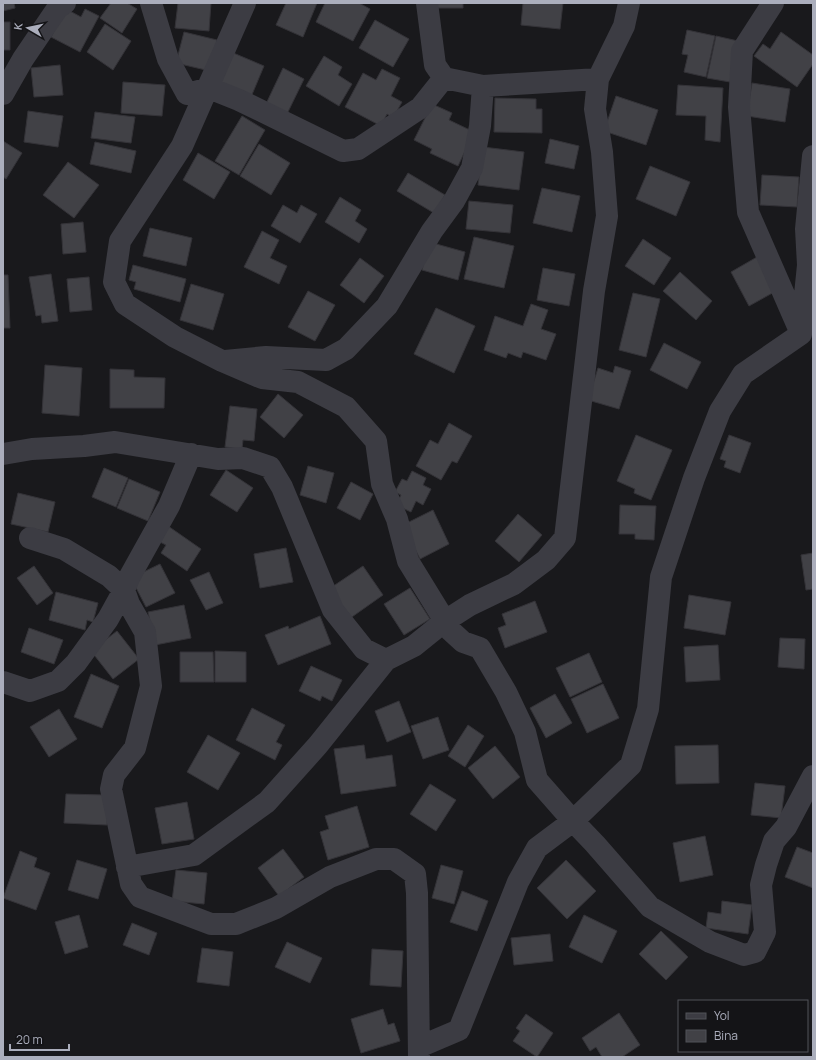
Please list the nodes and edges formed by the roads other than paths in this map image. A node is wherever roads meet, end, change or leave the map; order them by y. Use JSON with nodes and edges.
{"nodes":[{"id":1,"x":65,"y":3,"type":"edge"},
{"id":2,"x":151,"y":3,"type":"edge"},
{"id":3,"x":245,"y":3,"type":"edge"},
{"id":4,"x":427,"y":3,"type":"edge"},
{"id":5,"x":629,"y":3,"type":"edge"},
{"id":6,"x":773,"y":3,"type":"edge"},
{"id":7,"x":444,"y":78,"type":"junction"},
{"id":8,"x":598,"y":79,"type":"junction"},
{"id":9,"x":483,"y":86,"type":"junction"},
{"id":10,"x":209,"y":88,"type":"junction"},
{"id":11,"x":3,"y":94,"type":"edge"},
{"id":12,"x":813,"y":156,"type":"edge"},
{"id":13,"x":801,"y":334,"type":"junction"},
{"id":14,"x":222,"y":361,"type":"junction"},
{"id":15,"x":3,"y":454,"type":"edge"},
{"id":16,"x":191,"y":454,"type":"junction"},
{"id":17,"x":30,"y":538,"type":"dead end"},
{"id":18,"x":124,"y":590,"type":"junction"},
{"id":19,"x":444,"y":621,"type":"junction"},
{"id":20,"x":386,"y":660,"type":"junction"},
{"id":21,"x":3,"y":682,"type":"edge"},
{"id":22,"x":813,"y":776,"type":"edge"},
{"id":23,"x":573,"y":821,"type":"junction"},
{"id":24,"x":127,"y":867,"type":"junction"},
{"id":25,"x":419,"y":1052,"type":"edge"}],
"edges":[{"from":1,"to":11,"type":"street"},
{"from":2,"to":10,"type":"street"},
{"from":3,"to":10,"type":"street"},
{"from":4,"to":7,"type":"street"},
{"from":5,"to":8,"type":"street"},
{"from":6,"to":13,"type":"street"},
{"from":7,"to":9,"type":"street"},
{"from":7,"to":10,"type":"street"},
{"from":8,"to":9,"type":"street"},
{"from":8,"to":19,"type":"street"},
{"from":9,"to":14,"type":"street"},
{"from":10,"to":14,"type":"street"},
{"from":12,"to":13,"type":"street"},
{"from":13,"to":23,"type":"street"},
{"from":14,"to":19,"type":"street"},
{"from":15,"to":16,"type":"street"},
{"from":16,"to":18,"type":"street"},
{"from":16,"to":20,"type":"street"},
{"from":17,"to":18,"type":"street"},
{"from":18,"to":21,"type":"street"},
{"from":18,"to":24,"type":"street"},
{"from":19,"to":20,"type":"street"},
{"from":19,"to":23,"type":"street"},
{"from":20,"to":24,"type":"street"},
{"from":22,"to":23,"type":"street"},
{"from":23,"to":25,"type":"street"},
{"from":24,"to":25,"type":"street"}]}
